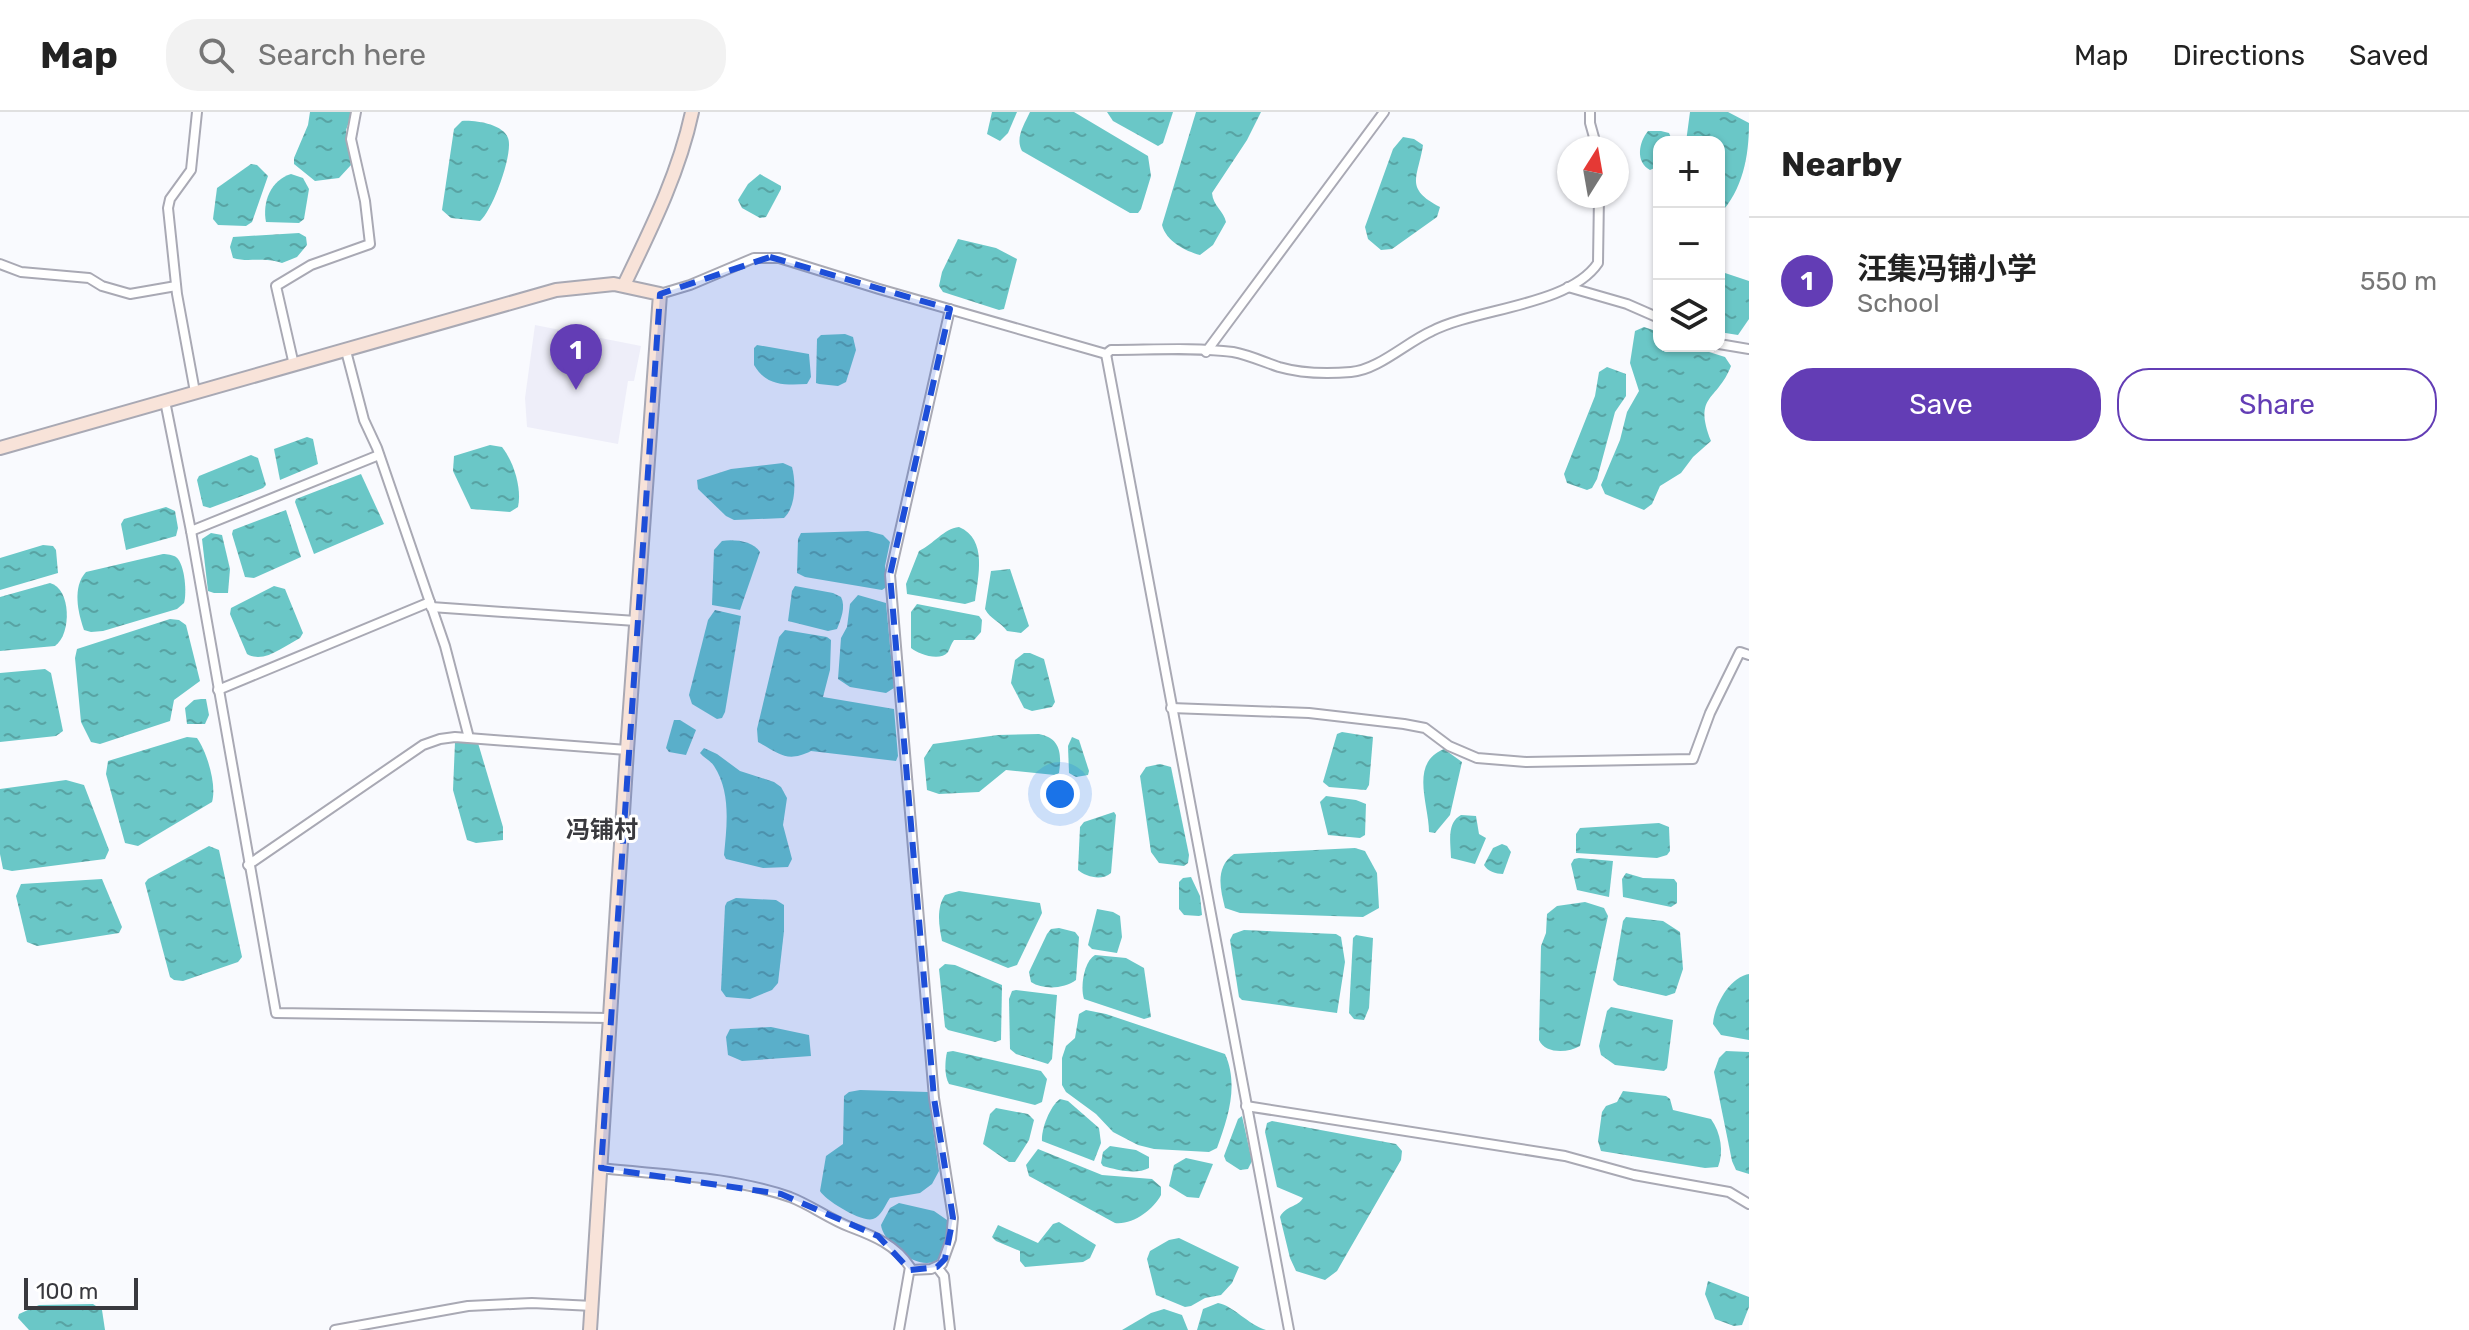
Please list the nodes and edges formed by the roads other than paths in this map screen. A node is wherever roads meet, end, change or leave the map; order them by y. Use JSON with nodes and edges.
{"nodes":[{"id":1,"x":197,"y":112,"type":"edge"},
{"id":2,"x":356,"y":112,"type":"edge"},
{"id":3,"x":692,"y":112,"type":"edge"},
{"id":4,"x":1384,"y":112,"type":"edge"},
{"id":5,"x":1590,"y":112,"type":"edge"},
{"id":6,"x":1594,"y":136,"type":"edge"},
{"id":7,"x":1599,"y":208,"type":"edge"},
{"id":8,"x":0,"y":264,"type":"edge"},
{"id":9,"x":624,"y":285,"type":"junction"},
{"id":10,"x":176,"y":286,"type":"junction"},
{"id":11,"x":1567,"y":287,"type":"junction"},
{"id":12,"x":660,"y":294,"type":"junction"},
{"id":13,"x":950,"y":309,"type":"junction"},
{"id":14,"x":1653,"y":315,"type":"edge"},
{"id":15,"x":1725,"y":345,"type":"edge"},
{"id":16,"x":1749,"y":349,"type":"edge"},
{"id":17,"x":346,"y":351,"type":"junction"},
{"id":18,"x":1206,"y":352,"type":"junction"},
{"id":19,"x":1106,"y":354,"type":"junction"},
{"id":20,"x":294,"y":365,"type":"junction"},
{"id":21,"x":195,"y":392,"type":"junction"},
{"id":22,"x":165,"y":401,"type":"junction"},
{"id":23,"x":0,"y":448,"type":"edge"},
{"id":24,"x":379,"y":455,"type":"junction"},
{"id":25,"x":191,"y":531,"type":"junction"},
{"id":26,"x":430,"y":604,"type":"junction"},
{"id":27,"x":636,"y":621,"type":"junction"},
{"id":28,"x":1749,"y":655,"type":"edge"},
{"id":29,"x":218,"y":690,"type":"junction"},
{"id":30,"x":1171,"y":708,"type":"junction"},
{"id":31,"x":469,"y":738,"type":"junction"},
{"id":32,"x":627,"y":750,"type":"junction"},
{"id":33,"x":248,"y":865,"type":"junction"},
{"id":34,"x":609,"y":1018,"type":"junction"},
{"id":35,"x":1246,"y":1106,"type":"junction"},
{"id":36,"x":601,"y":1168,"type":"junction"},
{"id":37,"x":1749,"y":1204,"type":"edge"},
{"id":38,"x":937,"y":1267,"type":"junction"},
{"id":39,"x":910,"y":1270,"type":"junction"},
{"id":40,"x":593,"y":1306,"type":"junction"},
{"id":41,"x":335,"y":1330,"type":"edge"},
{"id":42,"x":590,"y":1330,"type":"edge"},
{"id":43,"x":899,"y":1330,"type":"edge"},
{"id":44,"x":950,"y":1330,"type":"edge"},
{"id":45,"x":1289,"y":1330,"type":"edge"}],
"edges":[{"from":1,"to":10,"type":"street"},
{"from":2,"to":20,"type":"street"},
{"from":3,"to":9,"type":"street"},
{"from":4,"to":18,"type":"street"},
{"from":5,"to":6,"type":"street"},
{"from":7,"to":11,"type":"street"},
{"from":8,"to":10,"type":"street"},
{"from":9,"to":12,"type":"street"},
{"from":9,"to":17,"type":"street"},
{"from":10,"to":21,"type":"street"},
{"from":11,"to":14,"type":"street"},
{"from":11,"to":18,"type":"street"},
{"from":12,"to":13,"type":"street"},
{"from":12,"to":27,"type":"street"},
{"from":13,"to":19,"type":"street"},
{"from":13,"to":38,"type":"street"},
{"from":15,"to":16,"type":"street"},
{"from":17,"to":20,"type":"street"},
{"from":17,"to":24,"type":"street"},
{"from":18,"to":19,"type":"street"},
{"from":19,"to":30,"type":"street"},
{"from":20,"to":21,"type":"street"},
{"from":21,"to":22,"type":"street"},
{"from":22,"to":23,"type":"street"},
{"from":22,"to":25,"type":"street"},
{"from":24,"to":25,"type":"street"},
{"from":24,"to":26,"type":"street"},
{"from":25,"to":29,"type":"street"},
{"from":26,"to":27,"type":"street"},
{"from":26,"to":29,"type":"street"},
{"from":26,"to":31,"type":"street"},
{"from":27,"to":32,"type":"street"},
{"from":28,"to":30,"type":"street"},
{"from":29,"to":33,"type":"street"},
{"from":30,"to":35,"type":"street"},
{"from":31,"to":32,"type":"street"},
{"from":31,"to":33,"type":"street"},
{"from":32,"to":34,"type":"street"},
{"from":33,"to":34,"type":"street"},
{"from":34,"to":36,"type":"street"},
{"from":35,"to":37,"type":"street"},
{"from":35,"to":45,"type":"street"},
{"from":36,"to":39,"type":"street"},
{"from":36,"to":40,"type":"street"},
{"from":38,"to":39,"type":"street"},
{"from":38,"to":44,"type":"street"},
{"from":39,"to":43,"type":"street"},
{"from":40,"to":41,"type":"street"},
{"from":40,"to":42,"type":"street"}]}
